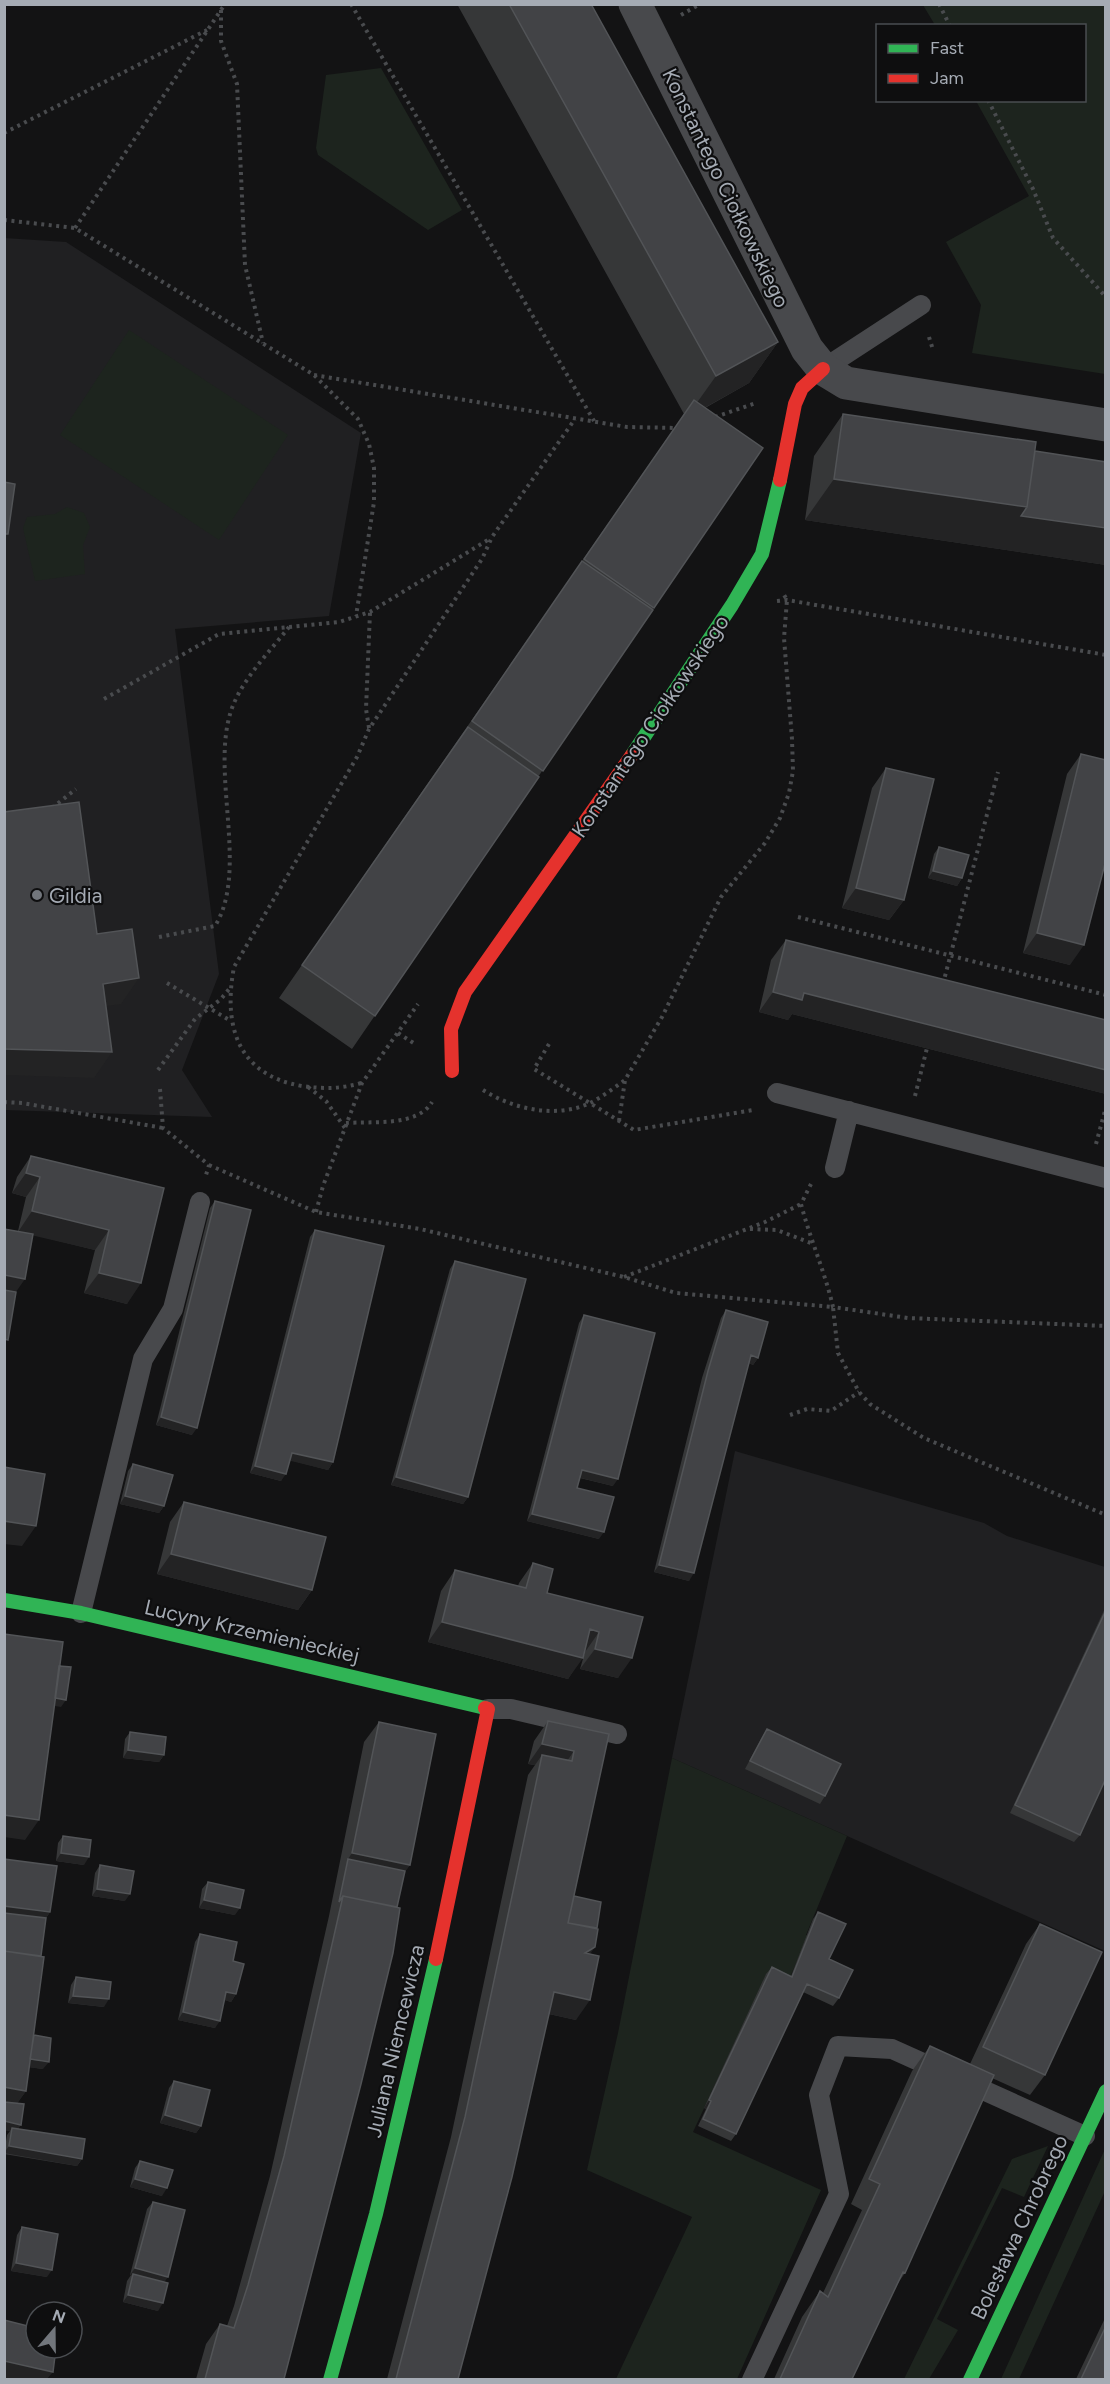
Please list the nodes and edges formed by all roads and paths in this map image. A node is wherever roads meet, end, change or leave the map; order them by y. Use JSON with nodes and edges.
{"nodes":[{"id":1,"x":225,"y":4,"type":"edge"},
{"id":2,"x":351,"y":4,"type":"edge"},
{"id":3,"x":635,"y":4,"type":"edge"},
{"id":4,"x":939,"y":4,"type":"edge"},
{"id":5,"x":221,"y":10,"type":"junction"},
{"id":6,"x":949,"y":24,"type":"edge"},
{"id":7,"x":208,"y":29,"type":"junction"},
{"id":8,"x":989,"y":102,"type":"edge"},
{"id":9,"x":4,"y":133,"type":"edge"},
{"id":10,"x":4,"y":220,"type":"edge"},
{"id":11,"x":75,"y":228,"type":"junction"},
{"id":12,"x":1106,"y":297,"type":"edge"},
{"id":13,"x":921,"y":305,"type":"dead end"},
{"id":14,"x":263,"y":344,"type":"junction"},
{"id":15,"x":823,"y":369,"type":"junction"},
{"id":16,"x":314,"y":375,"type":"junction"},
{"id":17,"x":758,"y":403,"type":"edge"},
{"id":18,"x":575,"y":419,"type":"junction"},
{"id":19,"x":704,"y":420,"type":"edge"},
{"id":20,"x":595,"y":422,"type":"junction"},
{"id":21,"x":1106,"y":425,"type":"edge"},
{"id":22,"x":682,"y":428,"type":"edge"},
{"id":23,"x":492,"y":537,"type":"junction"},
{"id":24,"x":370,"y":612,"type":"junction"},
{"id":25,"x":356,"y":616,"type":"junction"},
{"id":26,"x":290,"y":626,"type":"junction"},
{"id":27,"x":1106,"y":655,"type":"edge"},
{"id":28,"x":104,"y":699,"type":"dead end"},
{"id":29,"x":369,"y":729,"type":"junction"},
{"id":30,"x":998,"y":772,"type":"dead end"},
{"id":31,"x":76,"y":789,"type":"dead end"},
{"id":32,"x":47,"y":811,"type":"edge"},
{"id":33,"x":798,"y":917,"type":"dead end"},
{"id":34,"x":159,"y":936,"type":"dead end"},
{"id":35,"x":951,"y":956,"type":"junction"},
{"id":36,"x":167,"y":983,"type":"dead end"},
{"id":37,"x":231,"y":987,"type":"junction"},
{"id":38,"x":942,"y":990,"type":"edge"},
{"id":39,"x":1106,"y":996,"type":"edge"},
{"id":40,"x":209,"y":1008,"type":"junction"},
{"id":41,"x":232,"y":1022,"type":"junction"},
{"id":42,"x":549,"y":1044,"type":"dead end"},
{"id":43,"x":927,"y":1048,"type":"edge"},
{"id":44,"x":158,"y":1070,"type":"dead end"},
{"id":45,"x":452,"y":1071,"type":"dead end"},
{"id":46,"x":625,"y":1080,"type":"junction"},
{"id":47,"x":362,"y":1083,"type":"dead end"},
{"id":48,"x":307,"y":1087,"type":"junction"},
{"id":49,"x":160,"y":1089,"type":"dead end"},
{"id":50,"x":777,"y":1093,"type":"joint"},
{"id":51,"x":4,"y":1102,"type":"edge"},
{"id":52,"x":504,"y":1103,"type":"dead end"},
{"id":53,"x":590,"y":1103,"type":"junction"},
{"id":54,"x":1106,"y":1107,"type":"edge"},
{"id":55,"x":849,"y":1111,"type":"junction"},
{"id":56,"x":426,"y":1112,"type":"dead end"},
{"id":57,"x":619,"y":1121,"type":"junction"},
{"id":58,"x":907,"y":1126,"type":"junction"},
{"id":59,"x":163,"y":1128,"type":"junction"},
{"id":60,"x":209,"y":1165,"type":"junction"},
{"id":61,"x":835,"y":1168,"type":"dead end"},
{"id":62,"x":1097,"y":1176,"type":"edge"},
{"id":63,"x":200,"y":1202,"type":"joint"},
{"id":64,"x":746,"y":1229,"type":"junction"},
{"id":65,"x":812,"y":1244,"type":"junction"},
{"id":66,"x":624,"y":1277,"type":"junction"},
{"id":67,"x":833,"y":1307,"type":"junction"},
{"id":68,"x":1106,"y":1326,"type":"edge"},
{"id":69,"x":859,"y":1392,"type":"junction"},
{"id":70,"x":790,"y":1415,"type":"dead end"},
{"id":71,"x":1106,"y":1515,"type":"edge"},
{"id":72,"x":4,"y":1600,"type":"edge"},
{"id":73,"x":81,"y":1613,"type":"junction"},
{"id":74,"x":488,"y":1709,"type":"junction"},
{"id":75,"x":618,"y":1734,"type":"dead end"},
{"id":76,"x":1106,"y":2091,"type":"edge"},
{"id":77,"x":1085,"y":2136,"type":"junction"},
{"id":78,"x":330,"y":2379,"type":"edge"},
{"id":79,"x":752,"y":2379,"type":"edge"},
{"id":80,"x":970,"y":2379,"type":"edge"}],
"edges":[{"from":1,"to":5,"type":"path"},
{"from":2,"to":20,"type":"path"},
{"from":3,"to":15,"type":"street","name":"Konstantego Ciołkowskiego"},
{"from":4,"to":6,"type":"path"},
{"from":5,"to":7,"type":"path"},
{"from":5,"to":14,"type":"path"},
{"from":7,"to":9,"type":"path"},
{"from":7,"to":11,"type":"path"},
{"from":8,"to":12,"type":"path"},
{"from":10,"to":11,"type":"path"},
{"from":11,"to":14,"type":"path"},
{"from":13,"to":15,"type":"lane"},
{"from":14,"to":16,"type":"path"},
{"from":15,"to":21,"type":"street","name":"Konstantego Ciołkowskiego"},
{"from":15,"to":45,"type":"street","name":"Konstantego Ciołkowskiego"},
{"from":16,"to":18,"type":"path"},
{"from":16,"to":25,"type":"path"},
{"from":17,"to":19,"type":"path"},
{"from":18,"to":20,"type":"path"},
{"from":18,"to":23,"type":"path"},
{"from":20,"to":22,"type":"path"},
{"from":23,"to":24,"type":"path"},
{"from":23,"to":29,"type":"path"},
{"from":24,"to":25,"type":"path"},
{"from":24,"to":29,"type":"path"},
{"from":25,"to":26,"type":"path"},
{"from":26,"to":28,"type":"path"},
{"from":26,"to":34,"type":"path"},
{"from":27,"to":46,"type":"path"},
{"from":29,"to":37,"type":"path"},
{"from":30,"to":35,"type":"path"},
{"from":31,"to":32,"type":"path"},
{"from":33,"to":35,"type":"path"},
{"from":35,"to":38,"type":"path"},
{"from":35,"to":39,"type":"path"},
{"from":36,"to":40,"type":"path"},
{"from":37,"to":40,"type":"path"},
{"from":37,"to":41,"type":"path"},
{"from":40,"to":41,"type":"path"},
{"from":40,"to":44,"type":"path"},
{"from":41,"to":48,"type":"path"},
{"from":42,"to":53,"type":"path"},
{"from":43,"to":58,"type":"path"},
{"from":46,"to":53,"type":"path"},
{"from":46,"to":57,"type":"path"},
{"from":47,"to":48,"type":"path"},
{"from":48,"to":56,"type":"path"},
{"from":49,"to":59,"type":"path"},
{"from":50,"to":55,"type":"lane"},
{"from":50,"to":57,"type":"path"},
{"from":51,"to":59,"type":"path"},
{"from":52,"to":53,"type":"path"},
{"from":53,"to":57,"type":"path"},
{"from":54,"to":62,"type":"path"},
{"from":55,"to":58,"type":"lane"},
{"from":55,"to":61,"type":"lane"},
{"from":58,"to":62,"type":"lane"},
{"from":59,"to":60,"type":"path"},
{"from":60,"to":63,"type":"path"},
{"from":60,"to":66,"type":"path"},
{"from":63,"to":73,"type":"lane"},
{"from":64,"to":65,"type":"path"},
{"from":64,"to":65,"type":"path"},
{"from":64,"to":66,"type":"path"},
{"from":65,"to":67,"type":"path"},
{"from":66,"to":67,"type":"path"},
{"from":67,"to":68,"type":"path"},
{"from":67,"to":69,"type":"path"},
{"from":69,"to":70,"type":"path"},
{"from":69,"to":71,"type":"path"},
{"from":72,"to":73,"type":"street","name":"Lucyny Krzemienieckiej"},
{"from":73,"to":74,"type":"street","name":"Lucyny Krzemienieckiej"},
{"from":74,"to":75,"type":"lane"},
{"from":74,"to":78,"type":"street","name":"Juliana Niemcewicza"},
{"from":76,"to":77,"type":"street","name":"Bolesława Chrobrego"},
{"from":77,"to":79,"type":"lane"},
{"from":77,"to":80,"type":"street","name":"Bolesława Chrobrego"}]}
